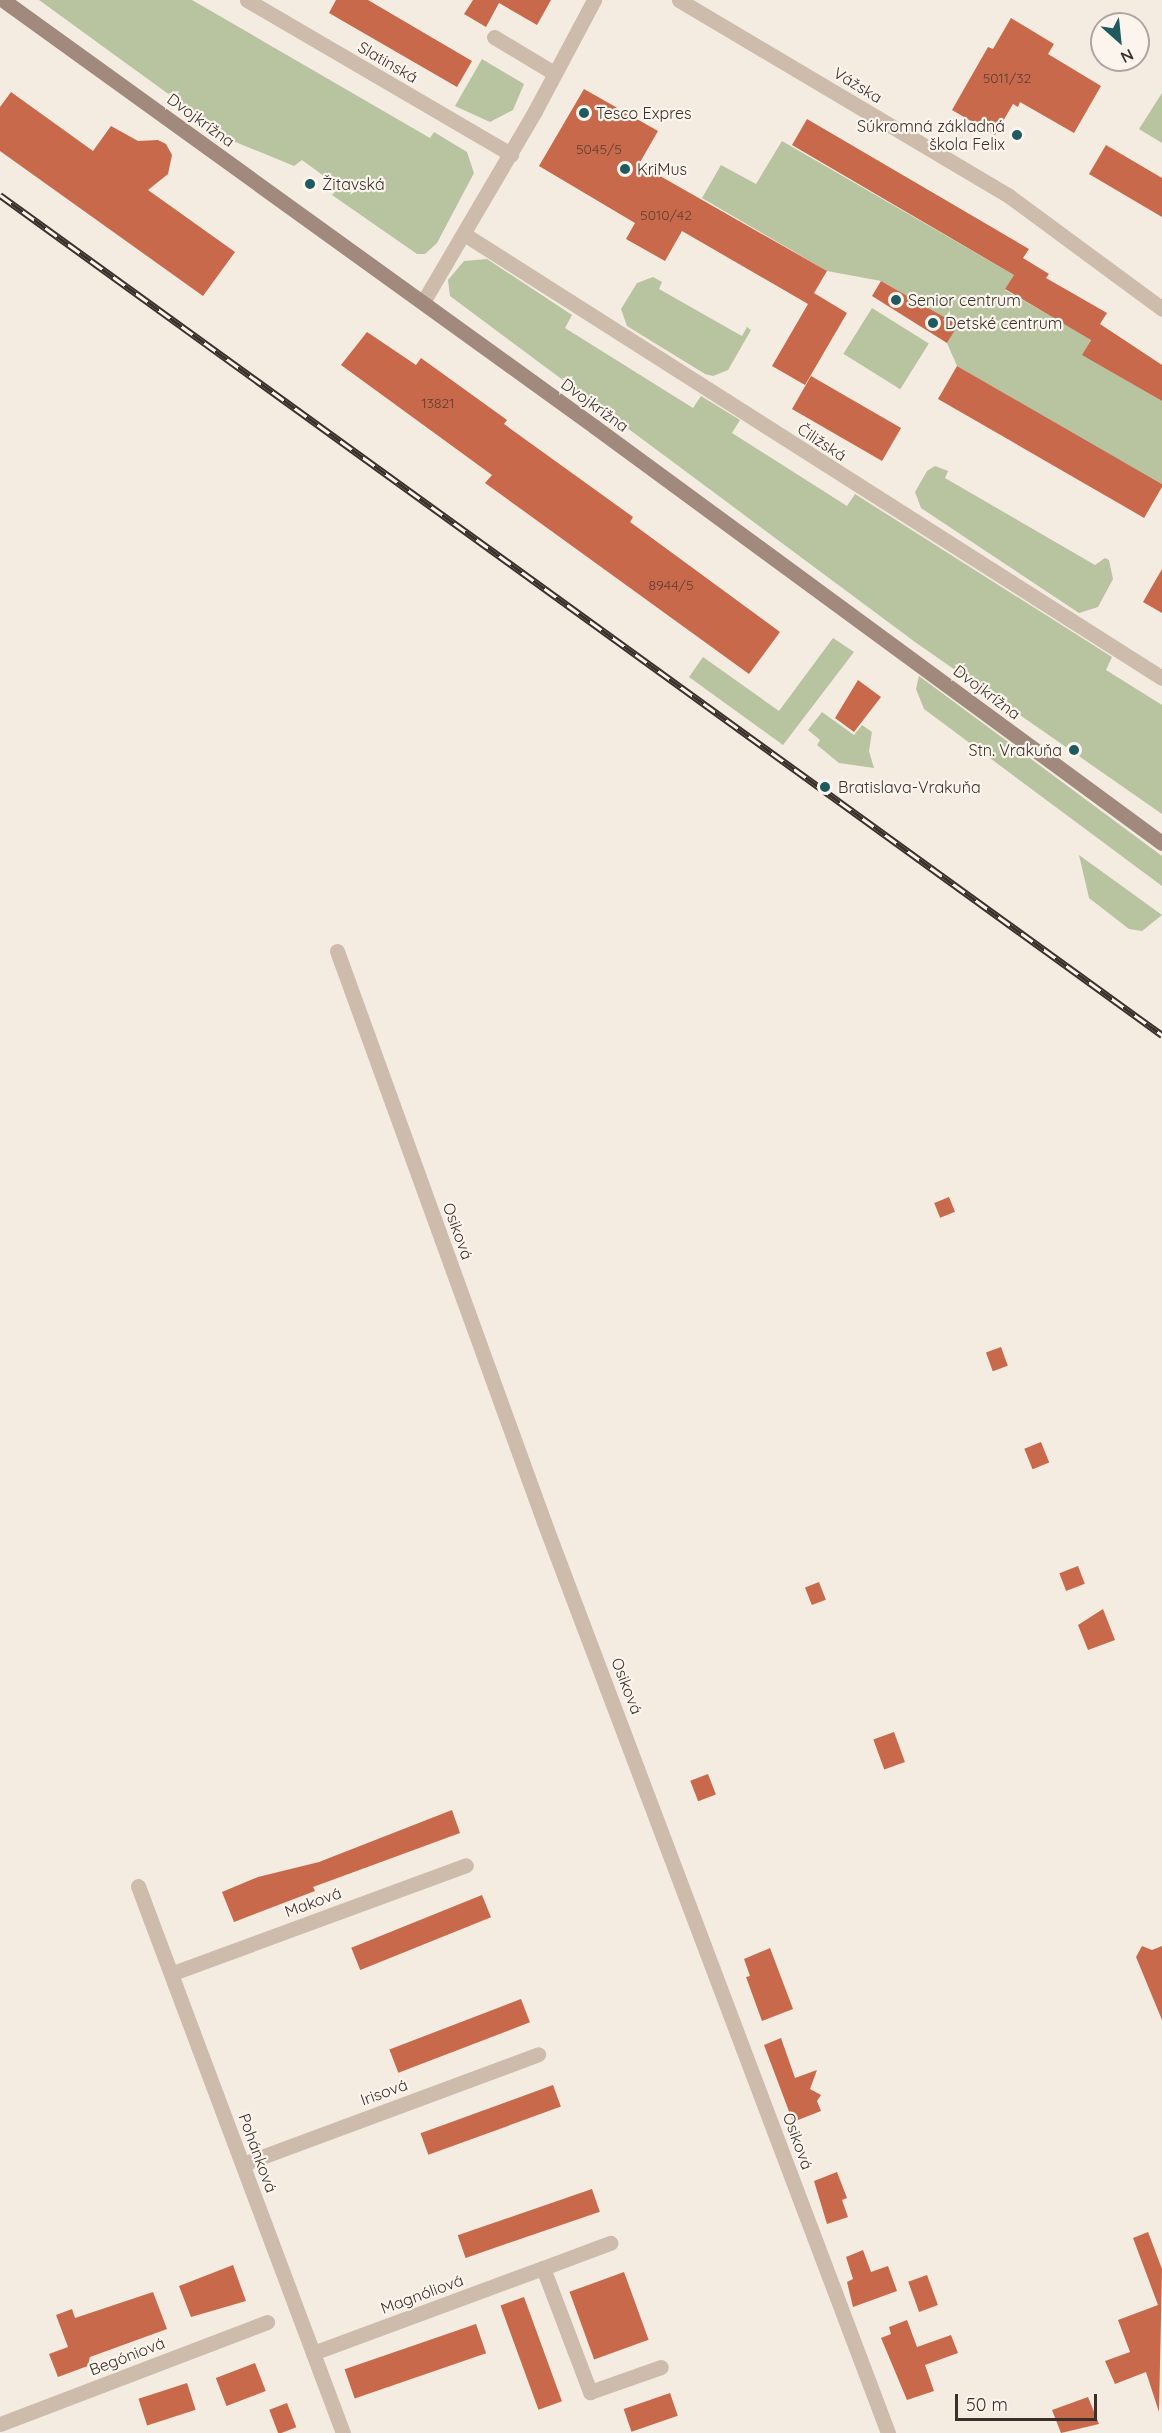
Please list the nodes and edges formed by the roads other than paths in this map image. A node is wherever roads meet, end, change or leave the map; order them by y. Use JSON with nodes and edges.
{"nodes":[{"id":1,"x":3,"y":0,"type":"edge"},
{"id":2,"x":247,"y":0,"type":"edge"},
{"id":3,"x":594,"y":0,"type":"edge"},
{"id":4,"x":679,"y":0,"type":"edge"},
{"id":5,"x":494,"y":37,"type":"dead end"},
{"id":6,"x":554,"y":73,"type":"junction"},
{"id":7,"x":511,"y":154,"type":"junction"},
{"id":8,"x":464,"y":234,"type":"junction"},
{"id":9,"x":423,"y":302,"type":"junction"},
{"id":10,"x":1162,"y":309,"type":"edge"},
{"id":11,"x":1162,"y":678,"type":"edge"},
{"id":12,"x":1162,"y":843,"type":"edge"},
{"id":13,"x":336,"y":951,"type":"dead end"},
{"id":14,"x":466,"y":1865,"type":"dead end"},
{"id":15,"x":138,"y":1886,"type":"dead end"},
{"id":16,"x":173,"y":1973,"type":"junction"},
{"id":17,"x":538,"y":2054,"type":"dead end"},
{"id":18,"x":243,"y":2164,"type":"junction"},
{"id":19,"x":610,"y":2243,"type":"dead end"},
{"id":20,"x":543,"y":2268,"type":"junction"},
{"id":21,"x":267,"y":2322,"type":"dead end"},
{"id":22,"x":313,"y":2353,"type":"junction"},
{"id":23,"x":661,"y":2367,"type":"dead end"},
{"id":24,"x":0,"y":2424,"type":"edge"},
{"id":25,"x":343,"y":2433,"type":"edge"},
{"id":26,"x":888,"y":2433,"type":"edge"}],
"edges":[{"from":1,"to":9,"type":"street","name":"Dvojkrížna"},
{"from":2,"to":7,"type":"street","name":"Slatinská"},
{"from":3,"to":6,"type":"street"},
{"from":4,"to":10,"type":"street","name":"Vážska"},
{"from":5,"to":6,"type":"street"},
{"from":6,"to":7,"type":"street"},
{"from":7,"to":8,"type":"street"},
{"from":8,"to":9,"type":"street"},
{"from":8,"to":11,"type":"street","name":"Čiližská"},
{"from":9,"to":12,"type":"street","name":"Dvojkrížna"},
{"from":13,"to":26,"type":"street","name":"Osiková"},
{"from":14,"to":16,"type":"street","name":"Maková"},
{"from":15,"to":16,"type":"street","name":"Pohánková"},
{"from":16,"to":18,"type":"street","name":"Pohánková"},
{"from":17,"to":18,"type":"street","name":"Irisová"},
{"from":18,"to":22,"type":"street","name":"Pohánková"},
{"from":19,"to":20,"type":"street","name":"Magnóliová"},
{"from":20,"to":22,"type":"street","name":"Magnóliová"},
{"from":20,"to":23,"type":"street"},
{"from":21,"to":24,"type":"street","name":"Begóniová"},
{"from":22,"to":25,"type":"street","name":"Pohánková"}]}
